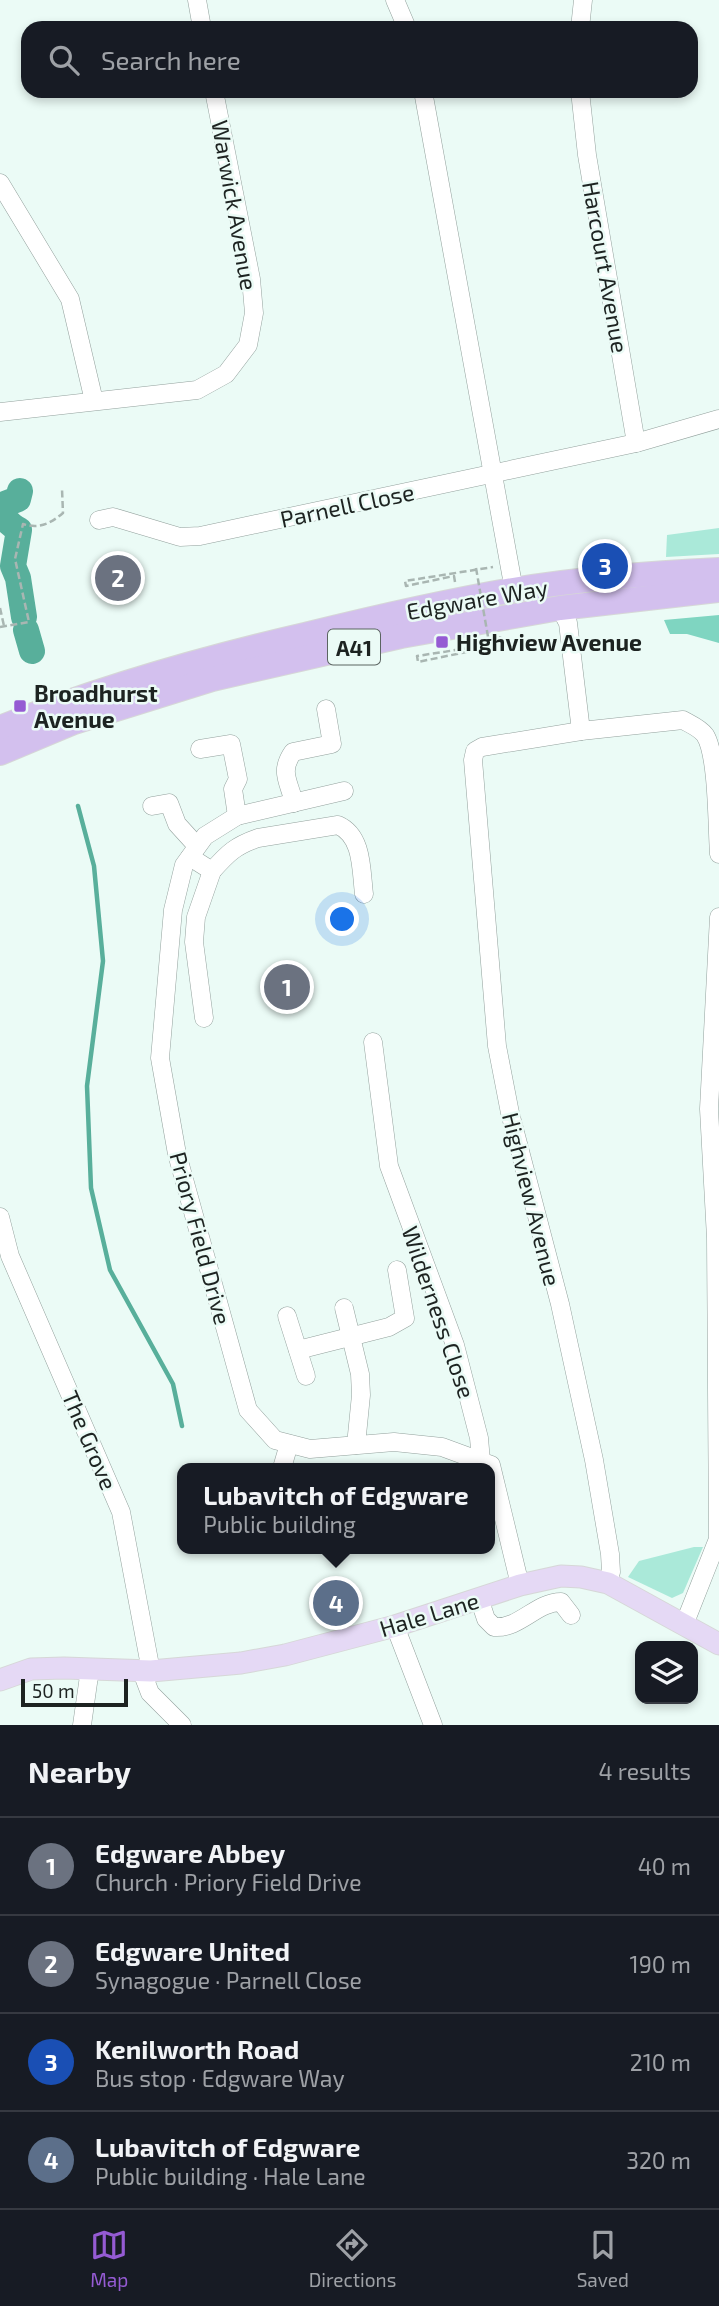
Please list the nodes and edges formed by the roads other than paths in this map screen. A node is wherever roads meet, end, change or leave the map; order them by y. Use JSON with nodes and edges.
{"nodes":[{"id":1,"x":197,"y":0,"type":"edge"},
{"id":2,"x":395,"y":0,"type":"edge"},
{"id":3,"x":583,"y":0,"type":"edge"},
{"id":4,"x":201,"y":21,"type":"edge"},
{"id":5,"x":404,"y":21,"type":"edge"},
{"id":6,"x":581,"y":21,"type":"edge"},
{"id":7,"x":216,"y":98,"type":"edge"},
{"id":8,"x":424,"y":98,"type":"edge"},
{"id":9,"x":581,"y":98,"type":"edge"},
{"id":10,"x":0,"y":183,"type":"edge"},
{"id":11,"x":94,"y":401,"type":"junction"},
{"id":12,"x":0,"y":412,"type":"edge"},
{"id":13,"x":719,"y":419,"type":"edge"},
{"id":14,"x":636,"y":443,"type":"junction"},
{"id":15,"x":494,"y":474,"type":"junction"},
{"id":16,"x":99,"y":520,"type":"dead end"},
{"id":17,"x":719,"y":570,"type":"edge"},
{"id":18,"x":514,"y":590,"type":"junction"},
{"id":19,"x":719,"y":590,"type":"edge"},
{"id":20,"x":560,"y":608,"type":"junction"},
{"id":21,"x":326,"y":709,"type":"dead end"},
{"id":22,"x":0,"y":728,"type":"edge"},
{"id":23,"x":581,"y":731,"type":"junction"},
{"id":24,"x":200,"y":749,"type":"dead end"},
{"id":25,"x":0,"y":753,"type":"edge"},
{"id":26,"x":344,"y":791,"type":"dead end"},
{"id":27,"x":294,"y":803,"type":"junction"},
{"id":28,"x":152,"y":806,"type":"dead end"},
{"id":29,"x":237,"y":816,"type":"junction"},
{"id":30,"x":193,"y":852,"type":"junction"},
{"id":31,"x":719,"y":854,"type":"edge"},
{"id":32,"x":212,"y":871,"type":"junction"},
{"id":33,"x":364,"y":894,"type":"dead end"},
{"id":34,"x":719,"y":917,"type":"edge"},
{"id":35,"x":204,"y":1018,"type":"dead end"},
{"id":36,"x":373,"y":1042,"type":"dead end"},
{"id":37,"x":0,"y":1217,"type":"edge"},
{"id":38,"x":397,"y":1270,"type":"dead end"},
{"id":39,"x":344,"y":1308,"type":"dead end"},
{"id":40,"x":287,"y":1317,"type":"dead end"},
{"id":41,"x":351,"y":1338,"type":"junction"},
{"id":42,"x":298,"y":1350,"type":"junction"},
{"id":43,"x":306,"y":1376,"type":"dead end"},
{"id":44,"x":289,"y":1444,"type":"junction"},
{"id":45,"x":356,"y":1445,"type":"junction"},
{"id":46,"x":481,"y":1461,"type":"junction"},
{"id":47,"x":283,"y":1463,"type":"edge"},
{"id":48,"x":486,"y":1463,"type":"edge"},
{"id":49,"x":495,"y":1482,"type":"edge"},
{"id":50,"x":608,"y":1583,"type":"junction"},
{"id":51,"x":520,"y":1585,"type":"junction"},
{"id":52,"x":479,"y":1598,"type":"junction"},
{"id":53,"x":572,"y":1615,"type":"dead end"},
{"id":54,"x":684,"y":1625,"type":"junction"},
{"id":55,"x":395,"y":1626,"type":"junction"},
{"id":56,"x":719,"y":1644,"type":"edge"},
{"id":57,"x":90,"y":1669,"type":"junction"},
{"id":58,"x":147,"y":1671,"type":"junction"},
{"id":59,"x":0,"y":1679,"type":"edge"},
{"id":60,"x":82,"y":1725,"type":"edge"},
{"id":61,"x":182,"y":1725,"type":"edge"},
{"id":62,"x":433,"y":1725,"type":"edge"}],
"edges":[{"from":1,"to":4,"type":"street"},
{"from":2,"to":5,"type":"street"},
{"from":3,"to":6,"type":"street"},
{"from":7,"to":11,"type":"street","name":"Warwick Avenue"},
{"from":8,"to":15,"type":"street"},
{"from":9,"to":14,"type":"street","name":"Harcourt Avenue"},
{"from":10,"to":11,"type":"street"},
{"from":11,"to":12,"type":"street","name":"Warwick Avenue"},
{"from":13,"to":14,"type":"street","name":"Parnell Close"},
{"from":14,"to":15,"type":"street","name":"Parnell Close"},
{"from":15,"to":16,"type":"street","name":"Parnell Close"},
{"from":15,"to":18,"type":"street"},
{"from":17,"to":18,"type":"highway","name":"Edgware Way","number":"A41"},
{"from":18,"to":22,"type":"highway","name":"Edgware Way","number":"A41"},
{"from":19,"to":20,"type":"highway","name":"Edgware Way","number":"A41"},
{"from":20,"to":23,"type":"street"},
{"from":20,"to":25,"type":"highway","name":"Edgware Way","number":"A41"},
{"from":21,"to":27,"type":"street"},
{"from":23,"to":31,"type":"street","name":"Highview Avenue"},
{"from":23,"to":50,"type":"street","name":"Highview Avenue"},
{"from":24,"to":29,"type":"street"},
{"from":26,"to":27,"type":"street"},
{"from":27,"to":29,"type":"street"},
{"from":28,"to":30,"type":"street"},
{"from":29,"to":30,"type":"street"},
{"from":30,"to":32,"type":"street"},
{"from":30,"to":44,"type":"street","name":"Priory Field Drive"},
{"from":32,"to":33,"type":"street"},
{"from":32,"to":35,"type":"street"},
{"from":34,"to":54,"type":"street"},
{"from":36,"to":46,"type":"street","name":"Wilderness Close"},
{"from":37,"to":58,"type":"street","name":"The Grove"},
{"from":38,"to":41,"type":"street"},
{"from":39,"to":41,"type":"street"},
{"from":40,"to":42,"type":"street"},
{"from":41,"to":42,"type":"street"},
{"from":41,"to":45,"type":"street"},
{"from":42,"to":43,"type":"street"},
{"from":44,"to":45,"type":"street","name":"Priory Field Drive"},
{"from":44,"to":47,"type":"street"},
{"from":45,"to":46,"type":"street","name":"Priory Field Drive"},
{"from":46,"to":48,"type":"street"},
{"from":49,"to":51,"type":"street"},
{"from":50,"to":51,"type":"main road","name":"Hale Lane"},
{"from":50,"to":54,"type":"main road","name":"Hale Lane"},
{"from":51,"to":52,"type":"main road","name":"Hale Lane"},
{"from":52,"to":53,"type":"street"},
{"from":52,"to":55,"type":"main road","name":"Hale Lane"},
{"from":54,"to":56,"type":"main road","name":"Hale Lane"},
{"from":55,"to":58,"type":"main road","name":"Hale Lane"},
{"from":55,"to":62,"type":"street"},
{"from":57,"to":58,"type":"main road","name":"Hale Lane"},
{"from":57,"to":59,"type":"main road","name":"Hale Lane"},
{"from":57,"to":60,"type":"street"},
{"from":58,"to":61,"type":"street","name":"The Grove"}]}
